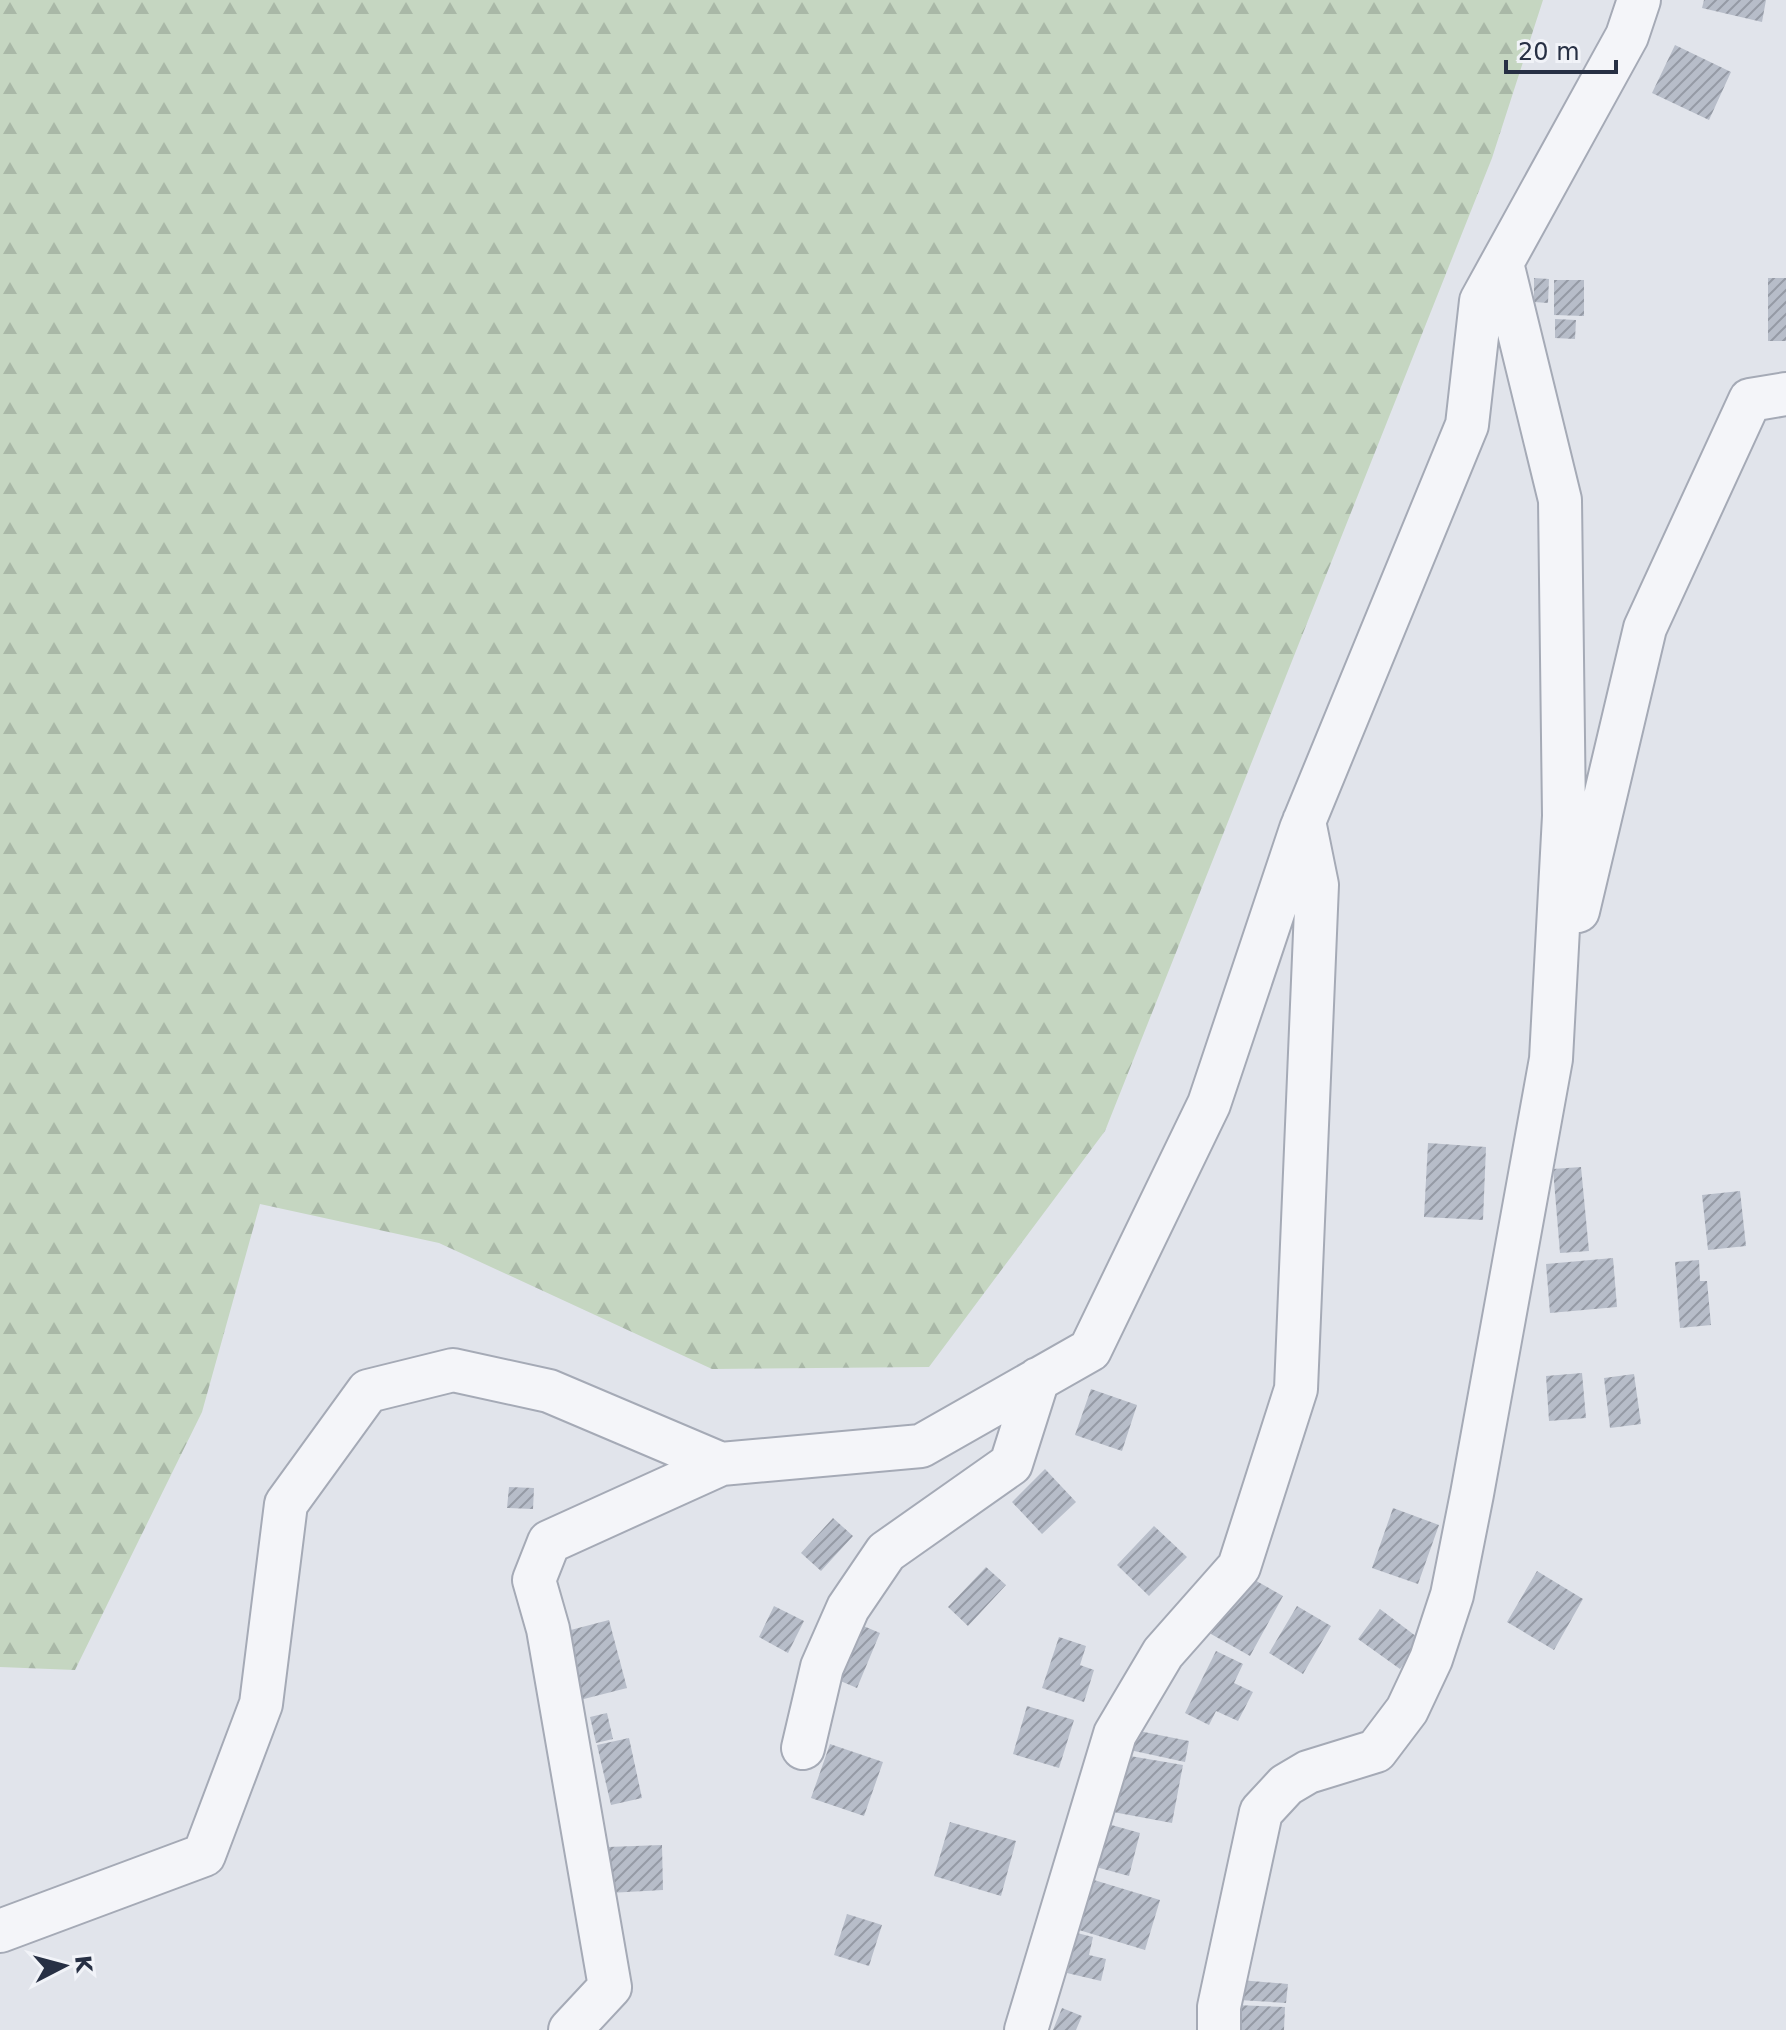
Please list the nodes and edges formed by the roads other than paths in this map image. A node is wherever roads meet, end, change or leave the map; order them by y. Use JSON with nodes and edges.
{"nodes":[{"id":1,"x":1639,"y":0,"type":"edge"},
{"id":2,"x":1502,"y":263,"type":"junction"},
{"id":3,"x":1786,"y":394,"type":"edge"},
{"id":4,"x":1304,"y":820,"type":"junction"},
{"id":5,"x":1554,"y":1014,"type":"junction"},
{"id":6,"x":1038,"y":1379,"type":"junction"},
{"id":7,"x":721,"y":1464,"type":"junction"},
{"id":8,"x":803,"y":1748,"type":"dead end"},
{"id":9,"x":0,"y":1931,"type":"edge"},
{"id":10,"x":570,"y":2030,"type":"edge"},
{"id":11,"x":1026,"y":2030,"type":"edge"},
{"id":12,"x":1219,"y":2030,"type":"edge"}],
"edges":[{"from":1,"to":2,"type":"street"},
{"from":2,"to":4,"type":"street"},
{"from":2,"to":5,"type":"street"},
{"from":3,"to":5,"type":"street"},
{"from":4,"to":6,"type":"street"},
{"from":4,"to":11,"type":"street"},
{"from":5,"to":12,"type":"street"},
{"from":6,"to":7,"type":"street"},
{"from":6,"to":8,"type":"street"},
{"from":7,"to":9,"type":"street"},
{"from":7,"to":10,"type":"street"}]}
